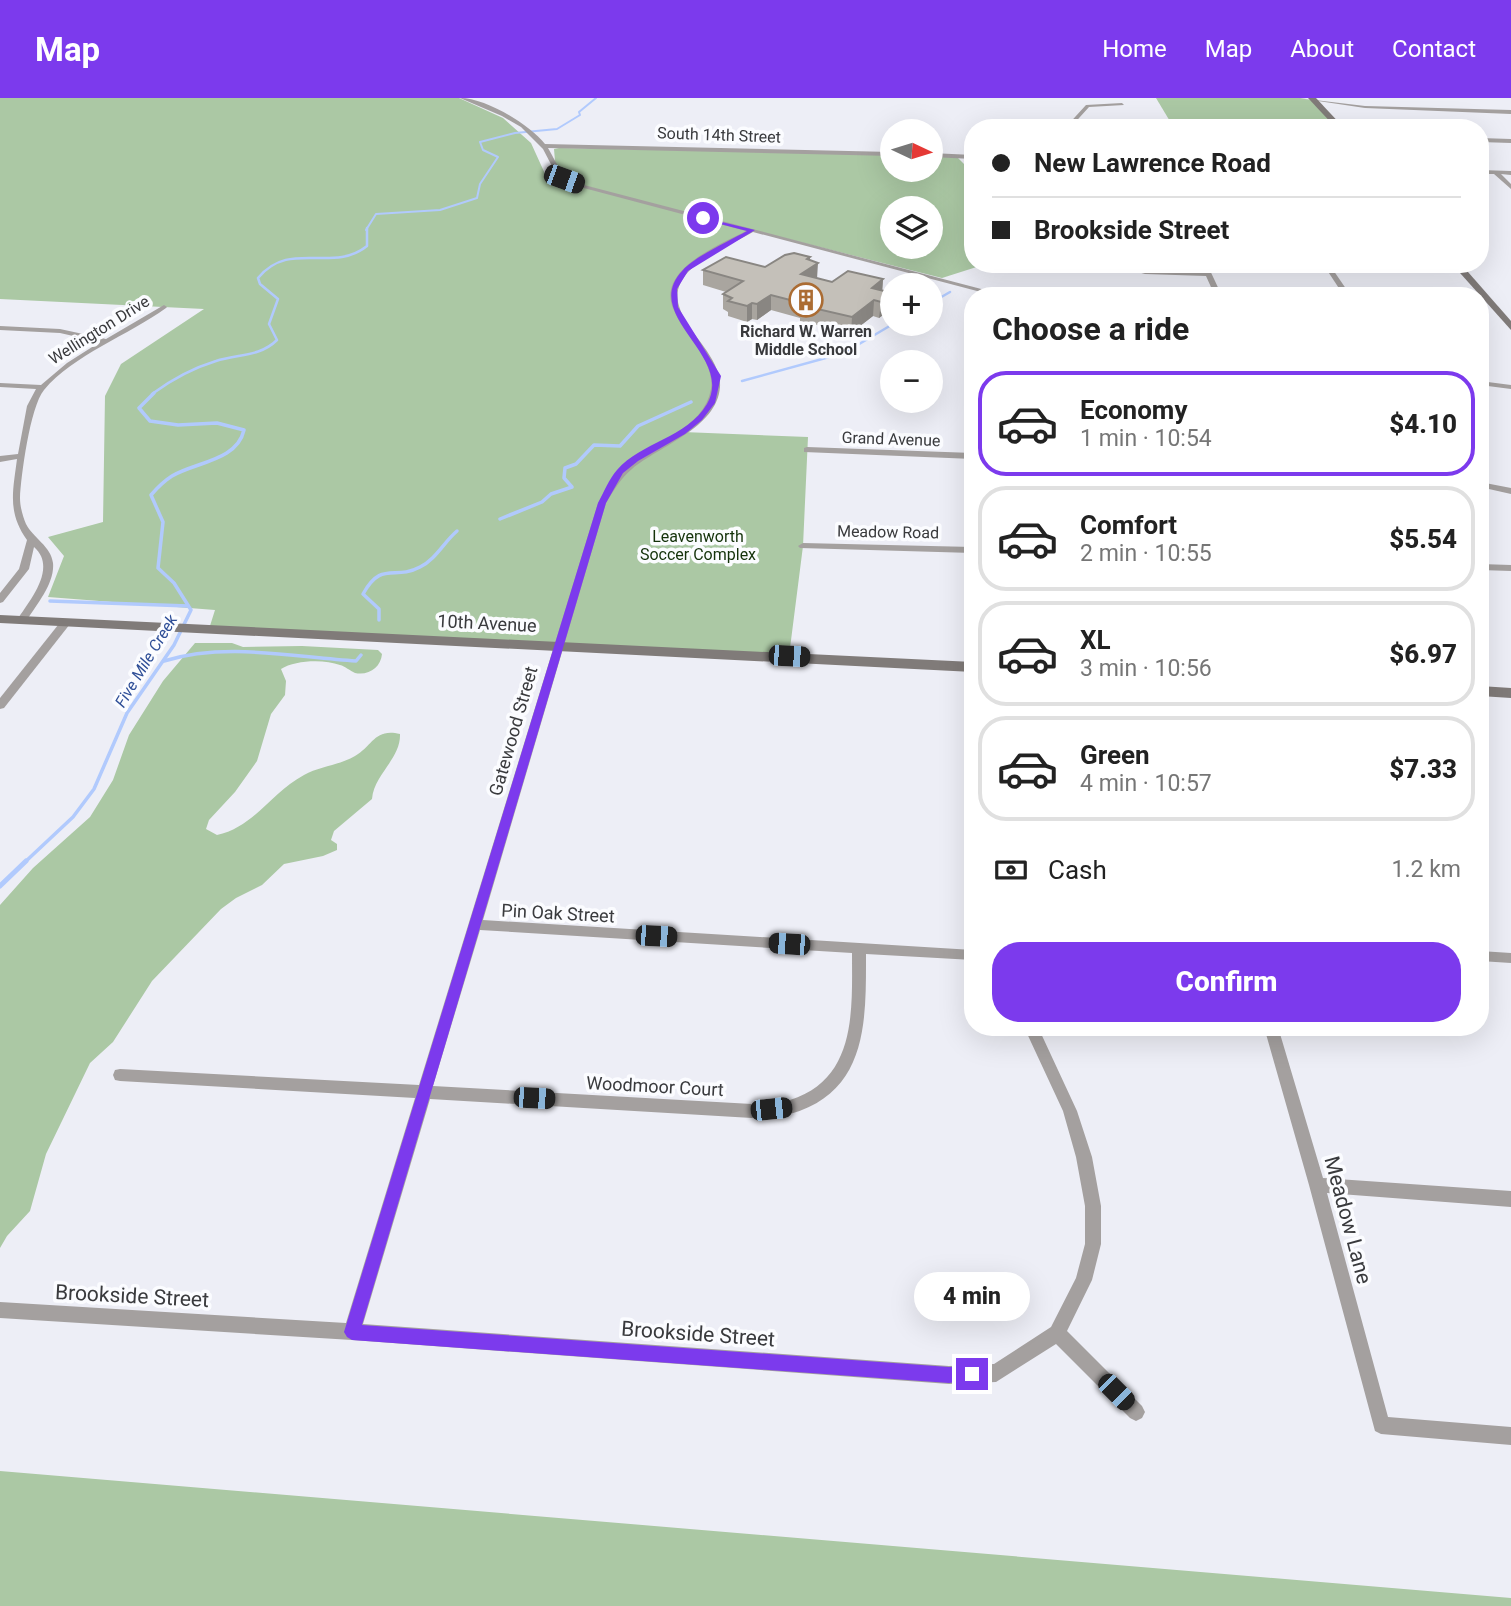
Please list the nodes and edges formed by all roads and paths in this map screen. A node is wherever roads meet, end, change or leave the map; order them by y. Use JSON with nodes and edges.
{"nodes":[{"id":1,"x":462,"y":98,"type":"edge"},
{"id":2,"x":1300,"y":98,"type":"edge"},
{"id":3,"x":1313,"y":100,"type":"edge"},
{"id":4,"x":1122,"y":104,"type":"dead end"},
{"id":5,"x":1511,"y":112,"type":"edge"},
{"id":6,"x":1076,"y":119,"type":"edge"},
{"id":7,"x":1331,"y":119,"type":"edge"},
{"id":8,"x":1489,"y":140,"type":"edge"},
{"id":9,"x":1511,"y":141,"type":"edge"},
{"id":10,"x":545,"y":146,"type":"junction"},
{"id":11,"x":880,"y":154,"type":"edge"},
{"id":12,"x":943,"y":156,"type":"edge"},
{"id":13,"x":964,"y":157,"type":"edge"},
{"id":14,"x":1489,"y":173,"type":"edge"},
{"id":15,"x":1496,"y":173,"type":"junction"},
{"id":16,"x":1511,"y":173,"type":"edge"},
{"id":17,"x":1511,"y":187,"type":"edge"},
{"id":18,"x":752,"y":230,"type":"junction"},
{"id":19,"x":1177,"y":273,"type":"edge"},
{"id":20,"x":1464,"y":273,"type":"edge"},
{"id":21,"x":1209,"y":274,"type":"joint"},
{"id":22,"x":970,"y":287,"type":"edge"},
{"id":23,"x":1215,"y":287,"type":"edge"},
{"id":24,"x":1476,"y":287,"type":"edge"},
{"id":25,"x":1489,"y":302,"type":"edge"},
{"id":26,"x":164,"y":307,"type":"dead end"},
{"id":27,"x":1511,"y":327,"type":"edge"},
{"id":28,"x":0,"y":328,"type":"edge"},
{"id":29,"x":109,"y":342,"type":"junction"},
{"id":30,"x":1489,"y":384,"type":"edge"},
{"id":31,"x":0,"y":385,"type":"edge"},
{"id":32,"x":41,"y":387,"type":"junction"},
{"id":33,"x":1511,"y":387,"type":"edge"},
{"id":34,"x":807,"y":450,"type":"dead end"},
{"id":35,"x":22,"y":456,"type":"junction"},
{"id":36,"x":964,"y":456,"type":"edge"},
{"id":37,"x":0,"y":459,"type":"edge"},
{"id":38,"x":1489,"y":486,"type":"edge"},
{"id":39,"x":1511,"y":491,"type":"edge"},
{"id":40,"x":32,"y":540,"type":"junction"},
{"id":41,"x":803,"y":546,"type":"dead end"},
{"id":42,"x":964,"y":550,"type":"edge"},
{"id":43,"x":1489,"y":567,"type":"edge"},
{"id":44,"x":1511,"y":568,"type":"edge"},
{"id":45,"x":0,"y":600,"type":"edge"},
{"id":46,"x":0,"y":619,"type":"edge"},
{"id":47,"x":22,"y":620,"type":"junction"},
{"id":48,"x":66,"y":622,"type":"junction"},
{"id":49,"x":558,"y":645,"type":"junction"},
{"id":50,"x":964,"y":667,"type":"edge"},
{"id":51,"x":1489,"y":691,"type":"edge"},
{"id":52,"x":1511,"y":692,"type":"edge"},
{"id":53,"x":0,"y":705,"type":"edge"},
{"id":54,"x":477,"y":925,"type":"junction"},
{"id":55,"x":859,"y":949,"type":"junction"},
{"id":56,"x":964,"y":955,"type":"edge"},
{"id":57,"x":1489,"y":957,"type":"edge"},
{"id":58,"x":1511,"y":958,"type":"edge"},
{"id":59,"x":1035,"y":1036,"type":"edge"},
{"id":60,"x":1274,"y":1036,"type":"edge"},
{"id":61,"x":120,"y":1075,"type":"dead end"},
{"id":62,"x":425,"y":1091,"type":"junction"},
{"id":63,"x":1317,"y":1185,"type":"junction"},
{"id":64,"x":1511,"y":1199,"type":"edge"},
{"id":65,"x":0,"y":1310,"type":"edge"},
{"id":66,"x":352,"y":1332,"type":"junction"},
{"id":67,"x":1057,"y":1334,"type":"junction"},
{"id":68,"x":1136,"y":1412,"type":"dead end"},
{"id":69,"x":1511,"y":1436,"type":"edge"}],
"edges":[{"from":1,"to":10,"type":"street"},
{"from":2,"to":3,"type":"street"},
{"from":3,"to":5,"type":"street"},
{"from":3,"to":7,"type":"street"},
{"from":4,"to":6,"type":"street"},
{"from":8,"to":9,"type":"street"},
{"from":10,"to":11,"type":"street","name":"South 14th Street"},
{"from":10,"to":18,"type":"street"},
{"from":12,"to":13,"type":"street"},
{"from":14,"to":15,"type":"street"},
{"from":15,"to":16,"type":"street"},
{"from":15,"to":17,"type":"street"},
{"from":18,"to":22,"type":"street"},
{"from":18,"to":49,"type":"street","name":"Gatewood Street"},
{"from":19,"to":21,"type":"street"},
{"from":20,"to":24,"type":"street"},
{"from":21,"to":23,"type":"street"},
{"from":25,"to":27,"type":"street"},
{"from":26,"to":29,"type":"street","name":"Wellington Drive"},
{"from":28,"to":29,"type":"street"},
{"from":29,"to":32,"type":"street","name":"Wellington Drive"},
{"from":30,"to":33,"type":"street"},
{"from":31,"to":32,"type":"street"},
{"from":32,"to":35,"type":"street","name":"Wellington Drive"},
{"from":34,"to":36,"type":"street","name":"Grand Avenue"},
{"from":35,"to":37,"type":"street"},
{"from":35,"to":40,"type":"street","name":"Wellington Drive"},
{"from":38,"to":39,"type":"street"},
{"from":40,"to":45,"type":"street"},
{"from":40,"to":47,"type":"street","name":"Wellington Drive"},
{"from":41,"to":42,"type":"street","name":"Meadow Road"},
{"from":43,"to":44,"type":"street"},
{"from":46,"to":47,"type":"street","name":"10th Avenue"},
{"from":47,"to":48,"type":"street","name":"10th Avenue"},
{"from":48,"to":49,"type":"street","name":"10th Avenue"},
{"from":48,"to":53,"type":"street"},
{"from":49,"to":50,"type":"street","name":"10th Avenue"},
{"from":49,"to":54,"type":"street","name":"Gatewood Street"},
{"from":51,"to":52,"type":"street"},
{"from":54,"to":55,"type":"street","name":"Pin Oak Street"},
{"from":54,"to":62,"type":"street","name":"Gatewood Street"},
{"from":55,"to":56,"type":"street","name":"Pin Oak Street"},
{"from":55,"to":62,"type":"street","name":"Woodmoor Court"},
{"from":57,"to":58,"type":"street"},
{"from":59,"to":67,"type":"street"},
{"from":60,"to":63,"type":"street","name":"Meadow Lane"},
{"from":61,"to":62,"type":"street","name":"Woodmoor Court"},
{"from":62,"to":66,"type":"street","name":"Gatewood Street"},
{"from":63,"to":64,"type":"street"},
{"from":63,"to":69,"type":"street","name":"Meadow Lane"},
{"from":65,"to":66,"type":"street","name":"Brookside Street"},
{"from":66,"to":67,"type":"street","name":"Brookside Street"},
{"from":67,"to":68,"type":"street"}]}
